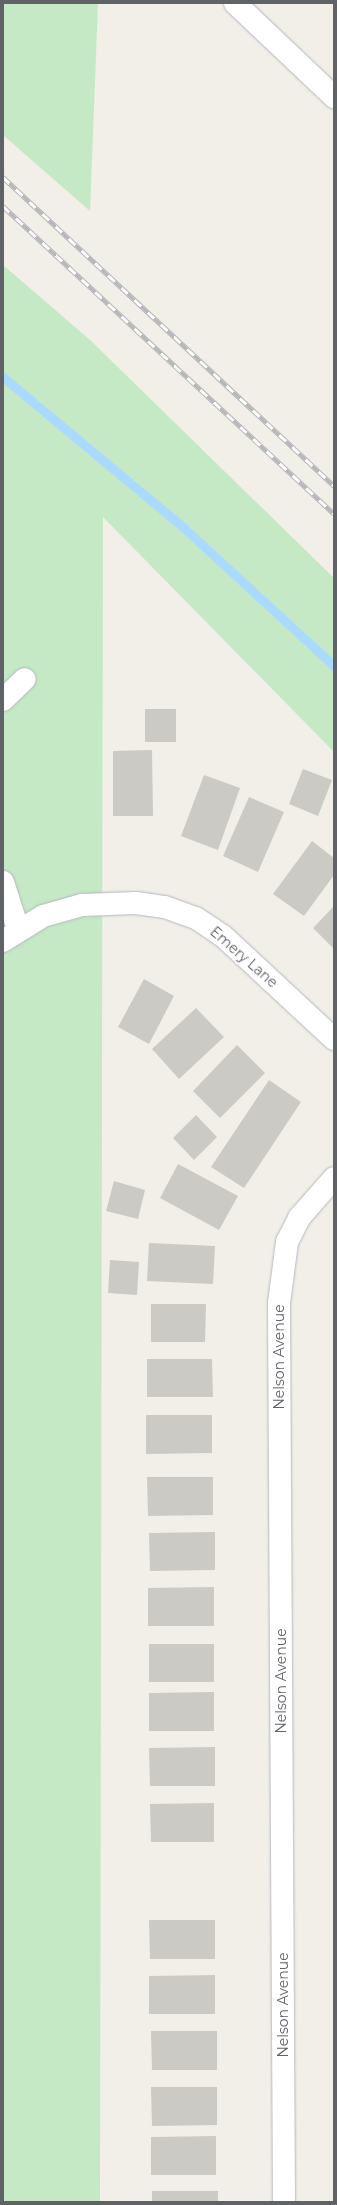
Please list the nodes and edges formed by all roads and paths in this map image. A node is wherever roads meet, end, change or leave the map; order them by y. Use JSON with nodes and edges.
{"nodes":[{"id":1,"x":235,"y":3,"type":"edge"},
{"id":2,"x":334,"y":97,"type":"edge"},
{"id":3,"x":25,"y":679,"type":"dead end"},
{"id":4,"x":3,"y":700,"type":"edge"},
{"id":5,"x":3,"y":882,"type":"edge"},
{"id":6,"x":10,"y":935,"type":"edge"},
{"id":7,"x":334,"y":1039,"type":"edge"},
{"id":8,"x":334,"y":1178,"type":"edge"},
{"id":9,"x":284,"y":2202,"type":"edge"}],
"edges":[{"from":1,"to":2,"type":"street"},
{"from":3,"to":4,"type":"street"},
{"from":5,"to":6,"type":"street"},
{"from":6,"to":7,"type":"street","name":"Emery Lane"},
{"from":8,"to":9,"type":"street","name":"Nelson Avenue"}]}
